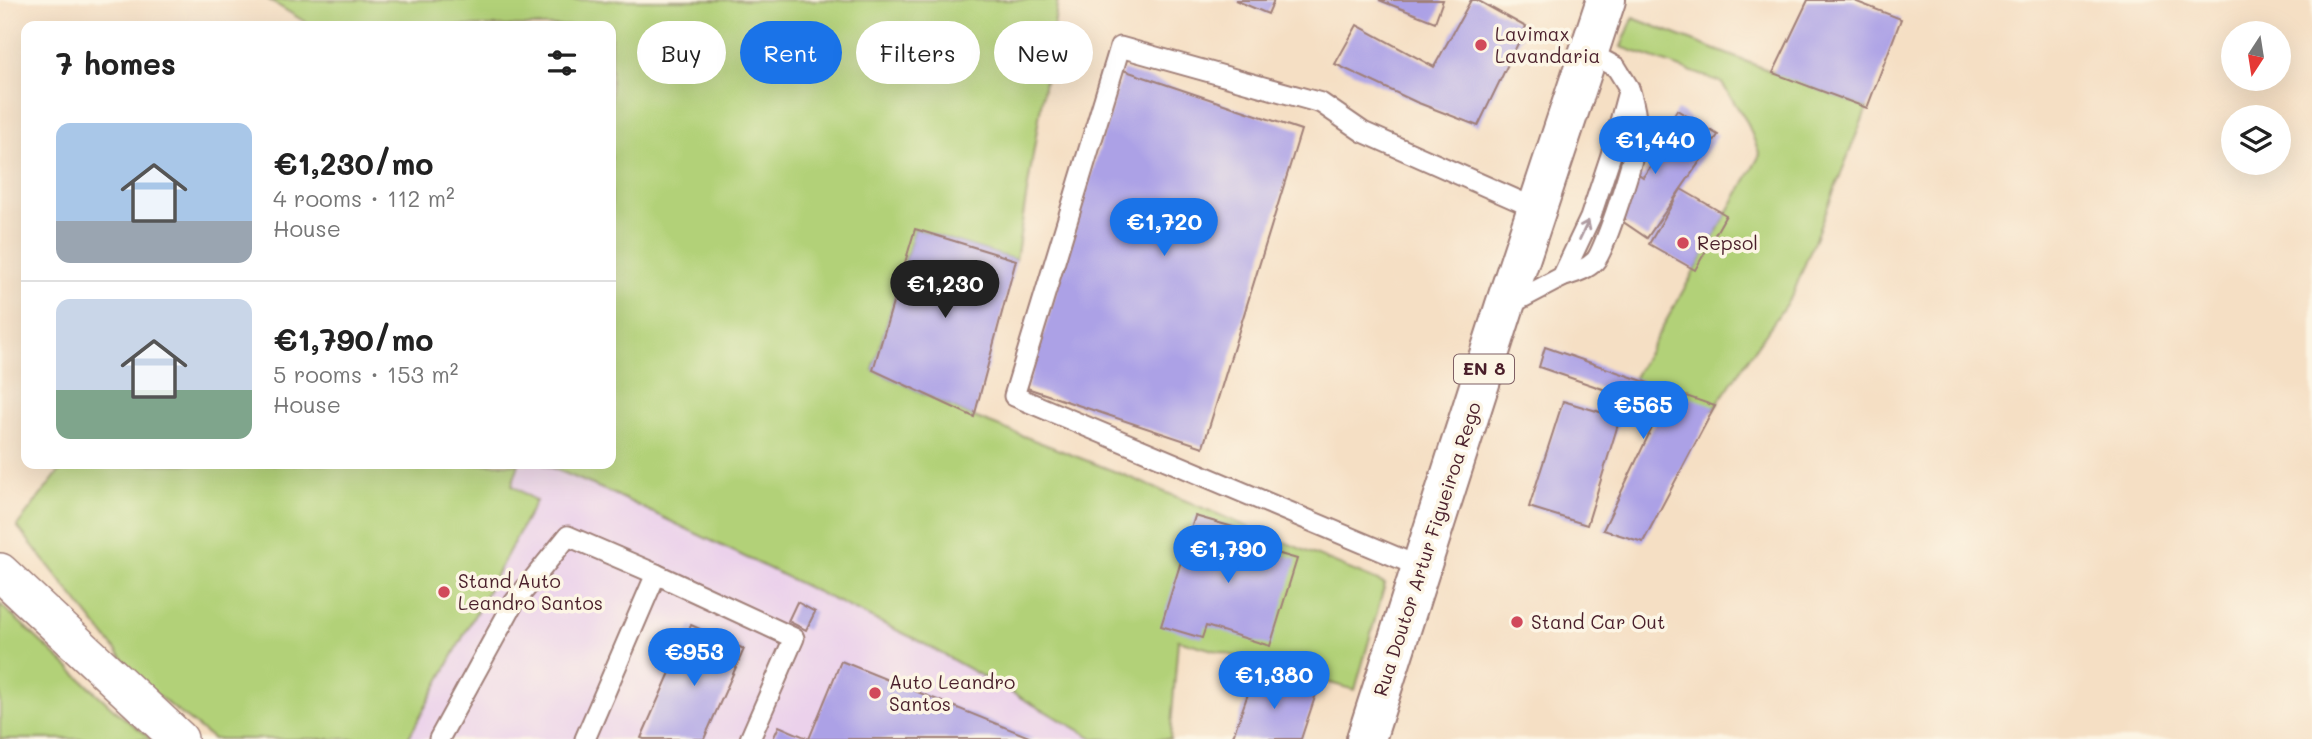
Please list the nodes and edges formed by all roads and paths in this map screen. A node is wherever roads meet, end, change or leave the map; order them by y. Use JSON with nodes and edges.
{"nodes":[{"id":1,"x":1606,"y":0,"type":"edge"},
{"id":2,"x":1588,"y":52,"type":"junction"},
{"id":3,"x":1536,"y":209,"type":"junction"},
{"id":4,"x":1504,"y":308,"type":"junction"},
{"id":5,"x":1420,"y":567,"type":"junction"},
{"id":6,"x":0,"y":572,"type":"edge"},
{"id":7,"x":656,"y":574,"type":"junction"},
{"id":8,"x":179,"y":739,"type":"edge"},
{"id":9,"x":439,"y":739,"type":"edge"},
{"id":10,"x":585,"y":739,"type":"edge"},
{"id":11,"x":750,"y":739,"type":"edge"},
{"id":12,"x":1366,"y":739,"type":"edge"}],
"edges":[{"from":1,"to":2,"type":"main road","name":"Rua Doutor Artur Figueiroa Rego","number":"EN 8"},
{"from":2,"to":3,"type":"main road","name":"Rua Doutor Artur Figueiroa Rego","number":"EN 8"},
{"from":4,"to":2,"type":"lane","one_way":true},
{"from":3,"to":4,"type":"main road","name":"Rua Doutor Artur Figueiroa Rego","number":"EN 8"},
{"from":3,"to":5,"type":"lane"},
{"from":4,"to":5,"type":"main road","name":"Rua Doutor Artur Figueiroa Rego","number":"EN 8"},
{"from":5,"to":12,"type":"main road","name":"Rua Doutor Artur Figueiroa Rego","number":"EN 8"},
{"from":6,"to":8,"type":"street"},
{"from":7,"to":9,"type":"lane"},
{"from":7,"to":10,"type":"lane"},
{"from":7,"to":11,"type":"lane"}]}
